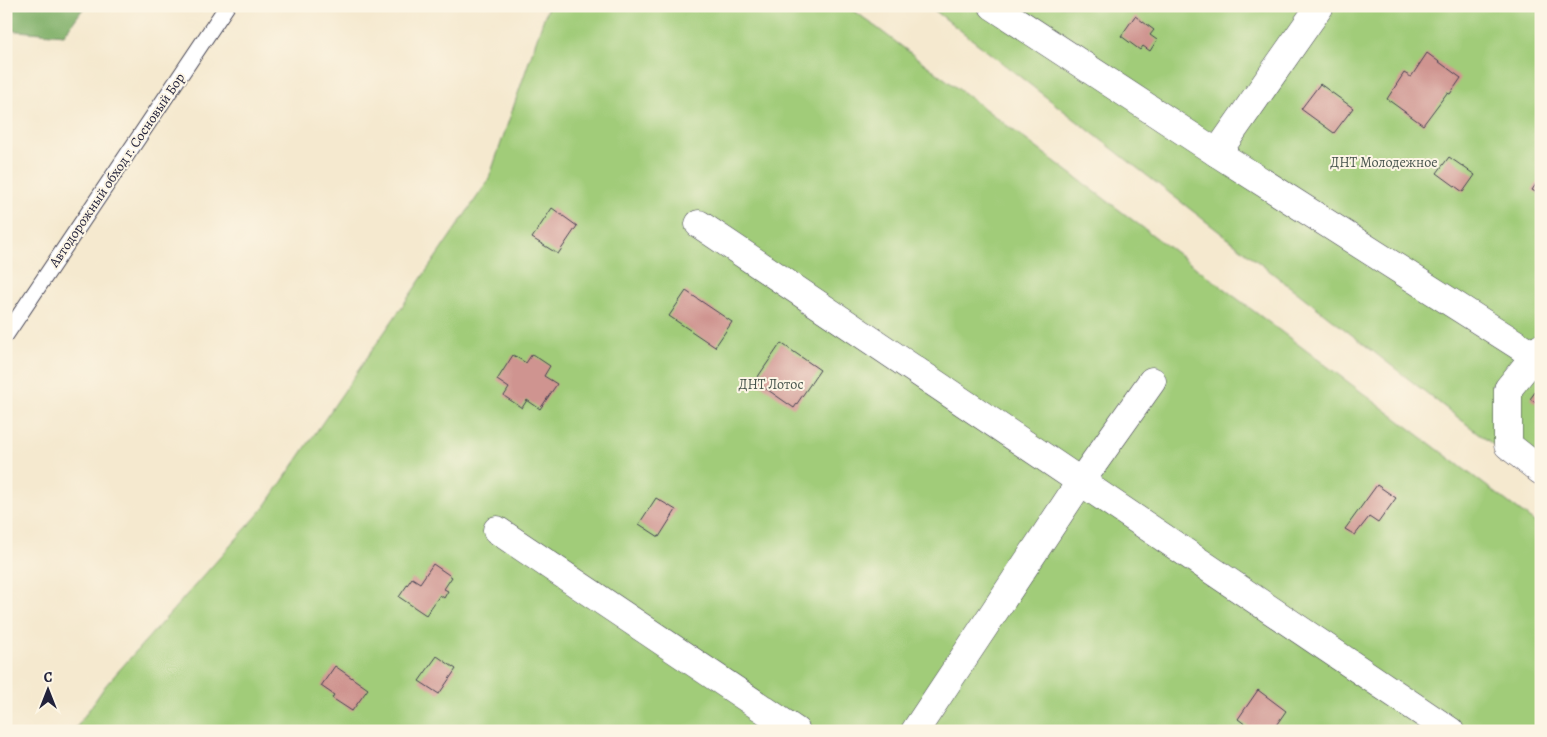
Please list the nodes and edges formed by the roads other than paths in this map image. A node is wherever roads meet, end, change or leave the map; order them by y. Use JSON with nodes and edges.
{"nodes":[{"id":1,"x":227,"y":6,"type":"edge"},
{"id":2,"x":993,"y":6,"type":"edge"},
{"id":3,"x":1320,"y":6,"type":"edge"},
{"id":4,"x":1217,"y":153,"type":"junction"},
{"id":5,"x":699,"y":224,"type":"dead end"},
{"id":6,"x":6,"y":335,"type":"edge"},
{"id":7,"x":1538,"y":352,"type":"edge"},
{"id":8,"x":1152,"y":380,"type":"dead end"},
{"id":9,"x":1541,"y":471,"type":"edge"},
{"id":10,"x":1081,"y":481,"type":"junction"},
{"id":11,"x":497,"y":530,"type":"dead end"},
{"id":12,"x":796,"y":731,"type":"edge"},
{"id":13,"x":915,"y":731,"type":"edge"},
{"id":14,"x":1450,"y":731,"type":"edge"}],
"edges":[{"from":1,"to":6,"type":"lane","name":"Автодорожный обход г. Сосновый Бор"},
{"from":2,"to":4,"type":"street"},
{"from":3,"to":4,"type":"street"},
{"from":4,"to":7,"type":"street"},
{"from":5,"to":10,"type":"street"},
{"from":7,"to":9,"type":"street"},
{"from":8,"to":10,"type":"street"},
{"from":10,"to":13,"type":"street"},
{"from":10,"to":14,"type":"street"},
{"from":11,"to":12,"type":"street"}]}
